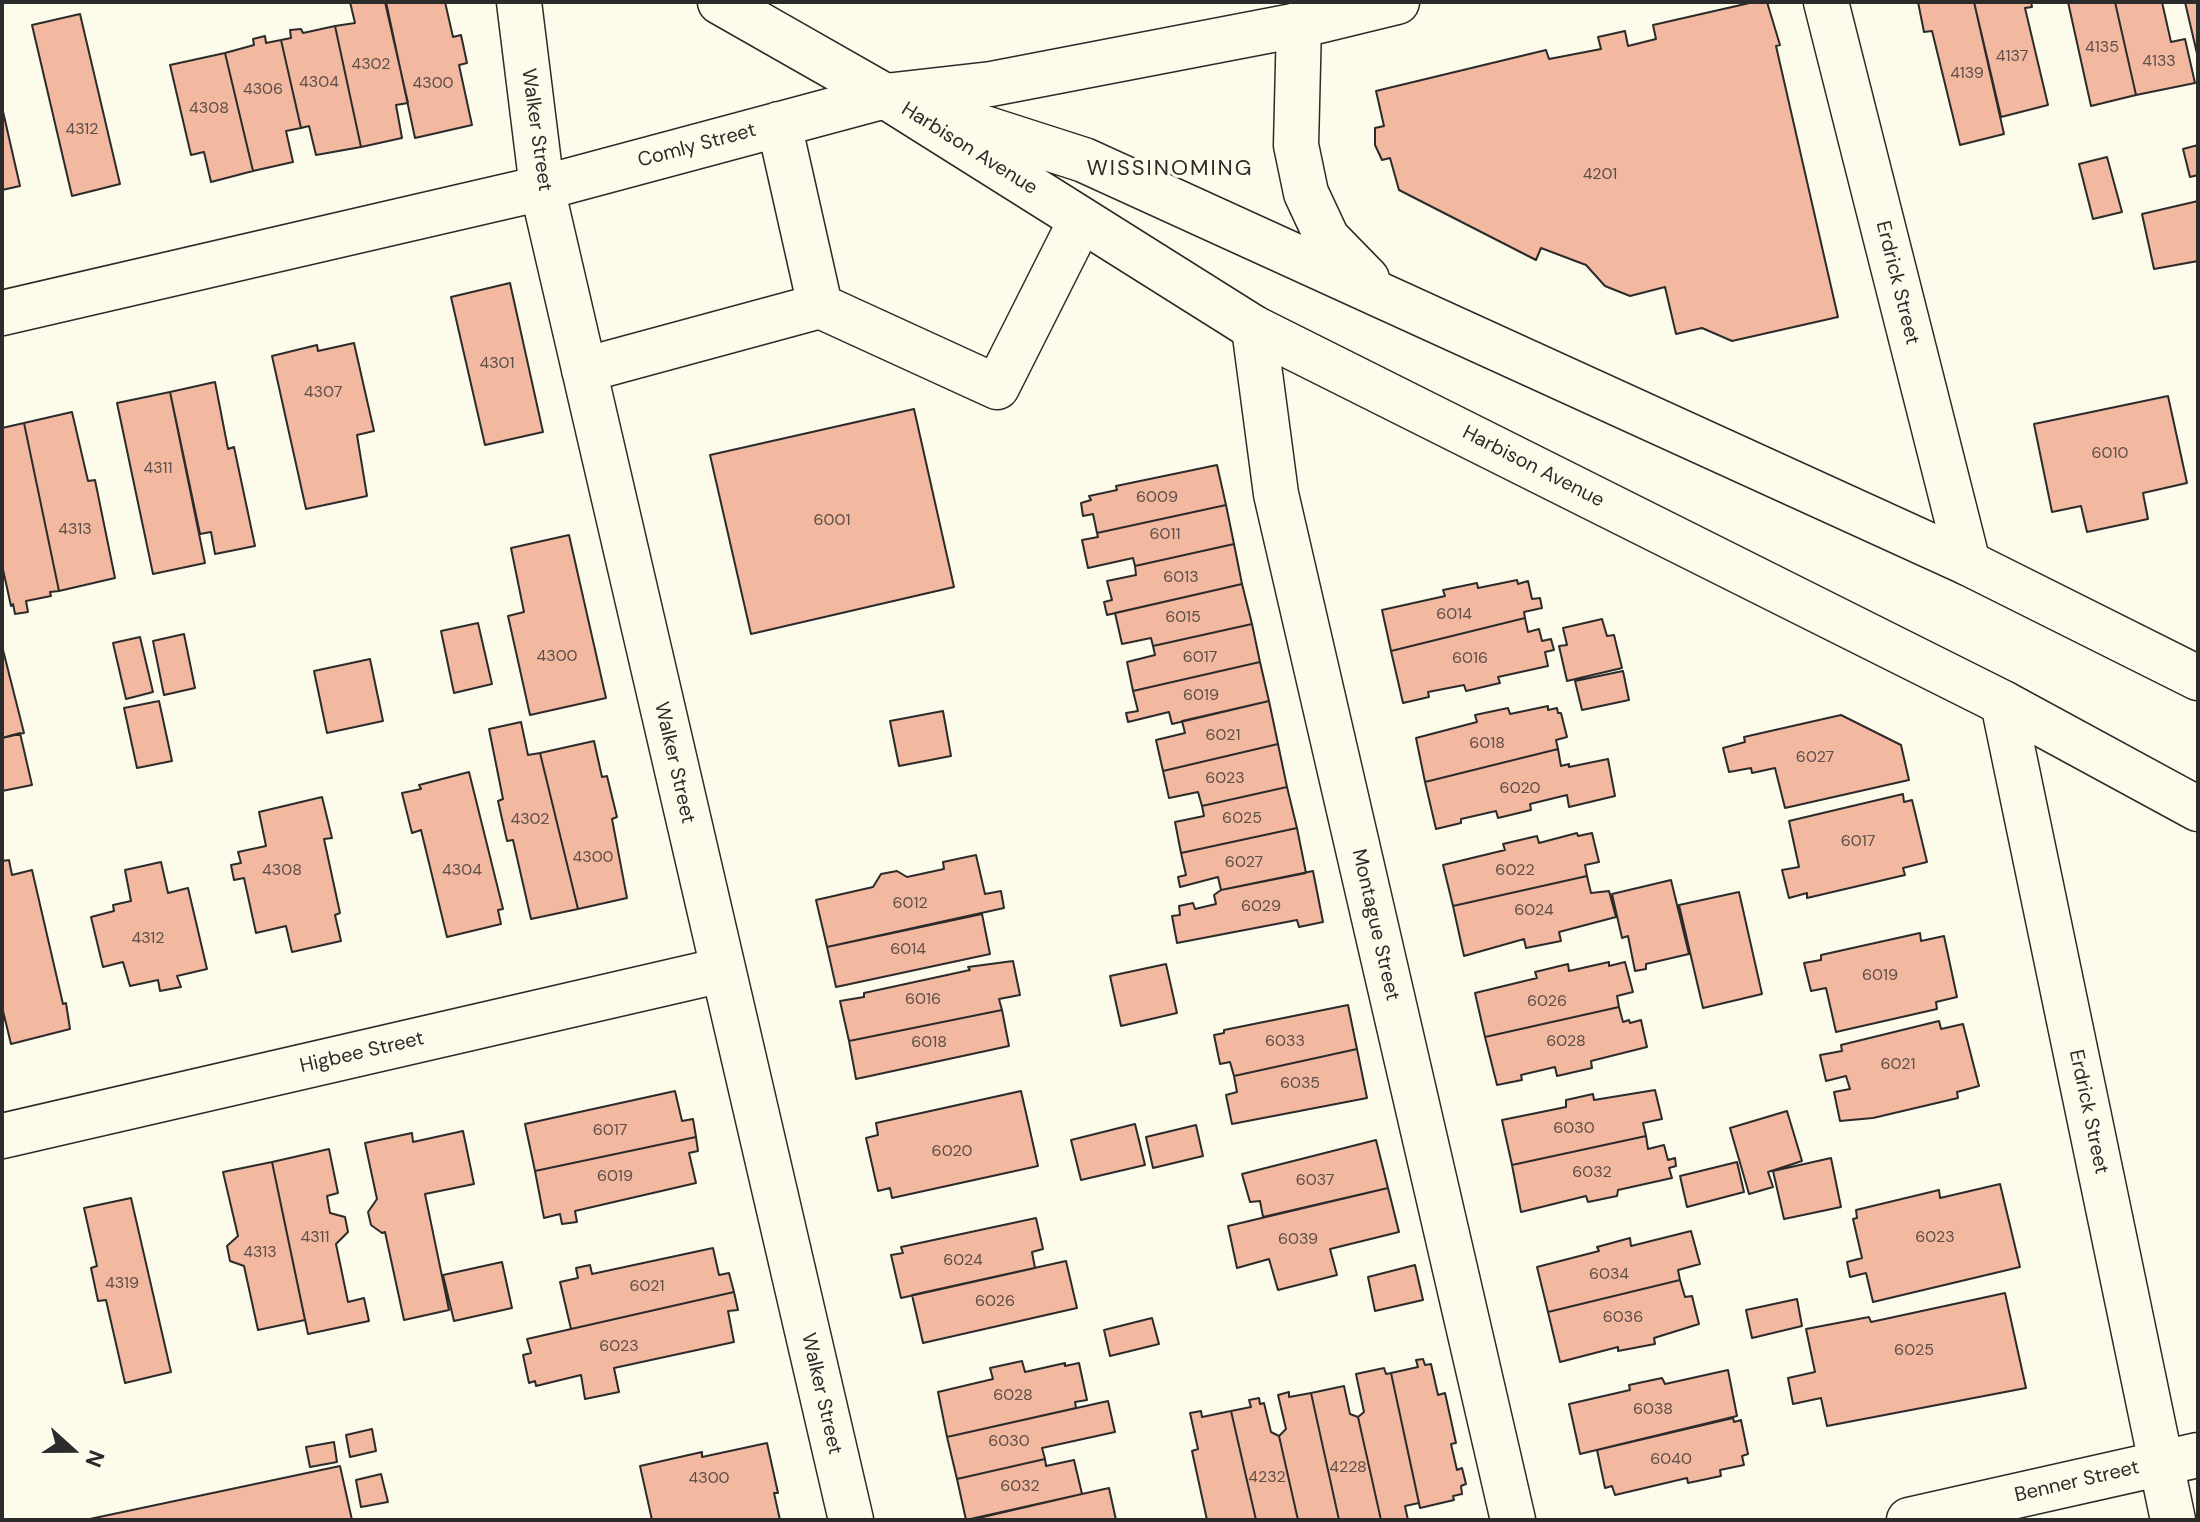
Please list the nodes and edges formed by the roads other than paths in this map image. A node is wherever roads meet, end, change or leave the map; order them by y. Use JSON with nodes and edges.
{"nodes":[{"id":1,"x":519,"y":2,"type":"edge"},
{"id":2,"x":720,"y":2,"type":"edge"},
{"id":3,"x":1397,"y":2,"type":"edge"},
{"id":4,"x":1826,"y":2,"type":"edge"},
{"id":5,"x":1299,"y":24,"type":"junction"},
{"id":6,"x":885,"y":96,"type":"junction"},
{"id":7,"x":779,"y":124,"type":"junction"},
{"id":8,"x":542,"y":188,"type":"junction"},
{"id":9,"x":1081,"y":220,"type":"junction"},
{"id":10,"x":1382,"y":295,"type":"junction"},
{"id":11,"x":820,"y":306,"type":"junction"},
{"id":12,"x":2,"y":313,"type":"edge"},
{"id":13,"x":1254,"y":328,"type":"junction"},
{"id":14,"x":584,"y":370,"type":"junction"},
{"id":15,"x":1968,"y":563,"type":"junction"},
{"id":16,"x":2198,"y":678,"type":"edge"},
{"id":17,"x":2003,"y":703,"type":"junction"},
{"id":18,"x":2198,"y":809,"type":"edge"},
{"id":19,"x":722,"y":970,"type":"junction"},
{"id":20,"x":2,"y":1136,"type":"edge"},
{"id":21,"x":2179,"y":1459,"type":"edge"},
{"id":22,"x":851,"y":1520,"type":"edge"},
{"id":23,"x":1513,"y":1520,"type":"edge"},
{"id":24,"x":1909,"y":1520,"type":"edge"},
{"id":25,"x":2173,"y":1520,"type":"edge"}],
"edges":[{"from":1,"to":8,"type":"street","name":"Walker Street"},
{"from":2,"to":6,"type":"street","name":"Harbison Avenue"},
{"from":3,"to":5,"type":"street","name":"Comly Street"},
{"from":4,"to":15,"type":"street","name":"Erdrick Street"},
{"from":5,"to":6,"type":"street","name":"Comly Street"},
{"from":5,"to":10,"type":"street"},
{"from":6,"to":7,"type":"street","name":"Comly Street"},
{"from":6,"to":9,"type":"street","name":"Harbison Avenue"},
{"from":6,"to":10,"type":"street","name":"Harbison Avenue"},
{"from":7,"to":8,"type":"street","name":"Comly Street"},
{"from":7,"to":11,"type":"street"},
{"from":8,"to":12,"type":"street","name":"Comly Street"},
{"from":8,"to":14,"type":"street","name":"Walker Street"},
{"from":9,"to":11,"type":"street"},
{"from":9,"to":13,"type":"street","name":"Harbison Avenue"},
{"from":10,"to":15,"type":"street","name":"Harbison Avenue"},
{"from":11,"to":14,"type":"street"},
{"from":13,"to":17,"type":"street","name":"Harbison Avenue"},
{"from":13,"to":23,"type":"street","name":"Montague Street"},
{"from":14,"to":19,"type":"street","name":"Walker Street"},
{"from":15,"to":16,"type":"street","name":"Harbison Avenue"},
{"from":17,"to":18,"type":"street","name":"Harbison Avenue"},
{"from":17,"to":21,"type":"street","name":"Erdrick Street"},
{"from":19,"to":20,"type":"street","name":"Higbee Street"},
{"from":19,"to":22,"type":"street","name":"Walker Street"},
{"from":21,"to":24,"type":"street","name":"Benner Street"},
{"from":21,"to":25,"type":"street","name":"Erdrick Street"}]}
